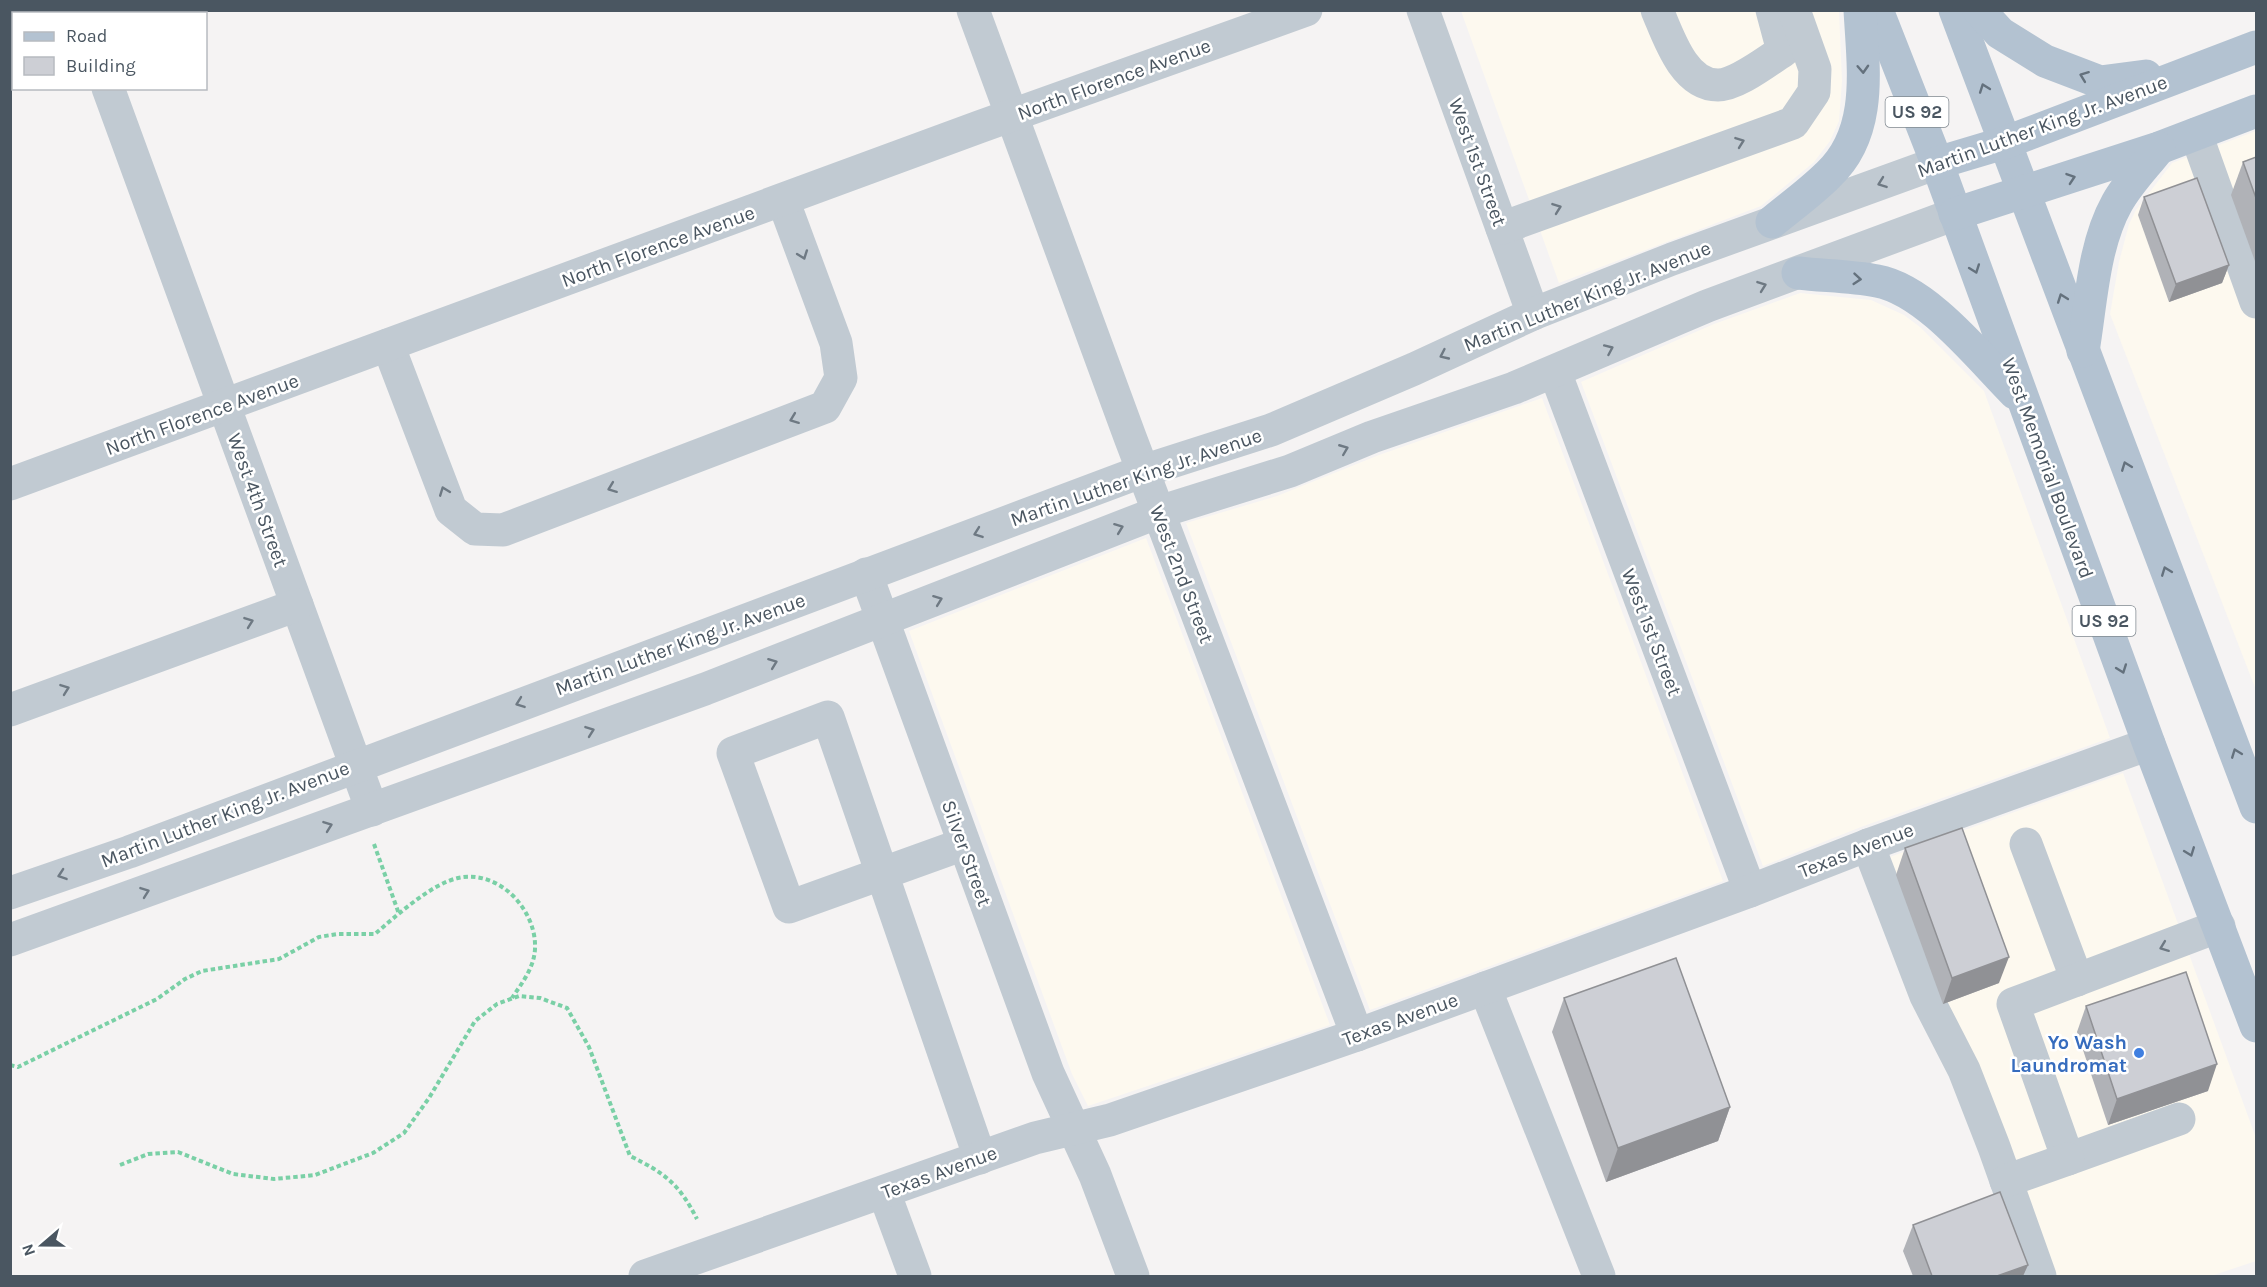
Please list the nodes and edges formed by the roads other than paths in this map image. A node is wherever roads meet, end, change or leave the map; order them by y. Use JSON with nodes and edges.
{"nodes":[{"id":1,"x":973,"y":10,"type":"edge"},
{"id":2,"x":1306,"y":10,"type":"edge"},
{"id":3,"x":1423,"y":10,"type":"edge"},
{"id":4,"x":1657,"y":10,"type":"edge"},
{"id":5,"x":1772,"y":10,"type":"edge"},
{"id":6,"x":1794,"y":10,"type":"edge"},
{"id":7,"x":1860,"y":10,"type":"edge"},
{"id":8,"x":1877,"y":10,"type":"edge"},
{"id":9,"x":1955,"y":10,"type":"edge"},
{"id":10,"x":1979,"y":10,"type":"edge"},
{"id":11,"x":2256,"y":47,"type":"edge"},
{"id":12,"x":2204,"y":68,"type":"junction"},
{"id":13,"x":109,"y":90,"type":"edge"},
{"id":14,"x":2256,"y":111,"type":"edge"},
{"id":15,"x":1010,"y":116,"type":"junction"},
{"id":16,"x":2196,"y":134,"type":"junction"},
{"id":17,"x":2004,"y":143,"type":"junction"},
{"id":18,"x":2159,"y":148,"type":"junction"},
{"id":19,"x":1937,"y":163,"type":"junction"},
{"id":20,"x":2023,"y":194,"type":"junction"},
{"id":21,"x":783,"y":200,"type":"junction"},
{"id":22,"x":1955,"y":214,"type":"junction"},
{"id":23,"x":1772,"y":222,"type":"junction"},
{"id":24,"x":1502,"y":228,"type":"junction"},
{"id":25,"x":1798,"y":273,"type":"junction"},
{"id":26,"x":2256,"y":302,"type":"edge"},
{"id":27,"x":1533,"y":314,"type":"junction"},
{"id":28,"x":388,"y":345,"type":"junction"},
{"id":29,"x":2082,"y":353,"type":"junction"},
{"id":30,"x":1555,"y":372,"type":"junction"},
{"id":31,"x":2024,"y":404,"type":"junction"},
{"id":32,"x":224,"y":406,"type":"junction"},
{"id":33,"x":1143,"y":471,"type":"junction"},
{"id":34,"x":10,"y":484,"type":"edge"},
{"id":35,"x":1160,"y":512,"type":"junction"},
{"id":36,"x":866,"y":574,"type":"junction"},
{"id":37,"x":297,"y":605,"type":"junction"},
{"id":38,"x":883,"y":621,"type":"junction"},
{"id":39,"x":10,"y":710,"type":"edge"},
{"id":40,"x":2149,"y":744,"type":"junction"},
{"id":41,"x":355,"y":765,"type":"junction"},
{"id":42,"x":2256,"y":807,"type":"edge"},
{"id":43,"x":371,"y":823,"type":"junction"},
{"id":44,"x":964,"y":844,"type":"junction"},
{"id":45,"x":1868,"y":844,"type":"junction"},
{"id":46,"x":2026,"y":844,"type":"dead end"},
{"id":47,"x":882,"y":873,"type":"junction"},
{"id":48,"x":1750,"y":891,"type":"junction"},
{"id":49,"x":10,"y":893,"type":"edge"},
{"id":50,"x":2219,"y":926,"type":"junction"},
{"id":51,"x":10,"y":940,"type":"edge"},
{"id":52,"x":2077,"y":980,"type":"junction"},
{"id":53,"x":1485,"y":988,"type":"junction"},
{"id":54,"x":2256,"y":1026,"type":"edge"},
{"id":55,"x":1357,"y":1035,"type":"junction"},
{"id":56,"x":2180,"y":1119,"type":"dead end"},
{"id":57,"x":1074,"y":1129,"type":"junction"},
{"id":58,"x":980,"y":1158,"type":"junction"},
{"id":59,"x":2068,"y":1159,"type":"junction"},
{"id":60,"x":2006,"y":1181,"type":"junction"},
{"id":61,"x":884,"y":1192,"type":"junction"},
{"id":62,"x":683,"y":1270,"type":"edge"},
{"id":63,"x":645,"y":1276,"type":"edge"},
{"id":64,"x":915,"y":1276,"type":"edge"},
{"id":65,"x":1133,"y":1276,"type":"edge"},
{"id":66,"x":1599,"y":1276,"type":"edge"},
{"id":67,"x":2040,"y":1276,"type":"edge"}],
"edges":[{"from":1,"to":15,"type":"street","name":"West 2nd Street"},
{"from":2,"to":15,"type":"street","name":"North Florence Avenue"},
{"from":3,"to":24,"type":"street","name":"West 1st Street"},
{"from":4,"to":5,"type":"street"},
{"from":24,"to":6,"type":"street","one_way":true},
{"from":7,"to":23,"type":"main road","one_way":true},
{"from":8,"to":19,"type":"main road","name":"West Memorial Boulevard","number":"US 92"},
{"from":17,"to":9,"type":"main road","one_way":true},
{"from":12,"to":10,"type":"main road","one_way":true},
{"from":11,"to":12,"type":"main road","name":"Martin Luther King Jr. Avenue"},
{"from":12,"to":17,"type":"main road","name":"Martin Luther King Jr. Avenue"},
{"from":13,"to":32,"type":"street","name":"West 4th Street"},
{"from":14,"to":16,"type":"main road","name":"Martin Luther King Jr. Avenue"},
{"from":15,"to":21,"type":"street","name":"North Florence Avenue"},
{"from":15,"to":33,"type":"street","name":"West 2nd Street"},
{"from":16,"to":18,"type":"main road","name":"Martin Luther King Jr. Avenue"},
{"from":16,"to":26,"type":"street"},
{"from":17,"to":19,"type":"main road","name":"Martin Luther King Jr. Avenue"},
{"from":17,"to":20,"type":"main road"},
{"from":20,"to":18,"type":"main road","name":"Martin Luther King Jr. Avenue","one_way":true},
{"from":18,"to":29,"type":"main road"},
{"from":19,"to":22,"type":"main road","name":"West Memorial Boulevard","number":"US 92"},
{"from":19,"to":23,"type":"street","name":"Martin Luther King Jr. Avenue","one_way":true},
{"from":20,"to":22,"type":"main road","name":"Martin Luther King Jr. Avenue"},
{"from":29,"to":20,"type":"main road","one_way":true},
{"from":21,"to":28,"type":"street","name":"North Florence Avenue"},
{"from":21,"to":28,"type":"street","one_way":true},
{"from":22,"to":25,"type":"street","name":"Martin Luther King Jr. Avenue"},
{"from":22,"to":31,"type":"main road","name":"West Memorial Boulevard","number":"US 92","one_way":true},
{"from":23,"to":27,"type":"street","name":"Martin Luther King Jr. Avenue"},
{"from":24,"to":27,"type":"street","name":"West 1st Street"},
{"from":30,"to":25,"type":"street","name":"Martin Luther King Jr. Avenue","one_way":true},
{"from":25,"to":31,"type":"main road","one_way":true},
{"from":27,"to":33,"type":"street","name":"Martin Luther King Jr. Avenue","one_way":true},
{"from":28,"to":32,"type":"street","name":"North Florence Avenue"},
{"from":42,"to":29,"type":"main road","one_way":true},
{"from":35,"to":30,"type":"street","name":"Martin Luther King Jr. Avenue","one_way":true},
{"from":30,"to":48,"type":"street","name":"West 1st Street"},
{"from":31,"to":40,"type":"main road","name":"West Memorial Boulevard","number":"US 92","one_way":true},
{"from":32,"to":34,"type":"street","name":"North Florence Avenue"},
{"from":32,"to":37,"type":"street","name":"West 4th Street"},
{"from":33,"to":35,"type":"street","name":"West 2nd Street"},
{"from":33,"to":36,"type":"street","name":"Martin Luther King Jr. Avenue","one_way":true},
{"from":38,"to":35,"type":"street","name":"Martin Luther King Jr. Avenue","one_way":true},
{"from":35,"to":55,"type":"street","name":"West 2nd Street"},
{"from":36,"to":38,"type":"street","name":"Silver Street"},
{"from":36,"to":41,"type":"street","name":"Martin Luther King Jr. Avenue","one_way":true},
{"from":39,"to":37,"type":"street","one_way":true},
{"from":37,"to":41,"type":"street","name":"West 4th Street"},
{"from":43,"to":38,"type":"street","name":"Martin Luther King Jr. Avenue","one_way":true},
{"from":38,"to":44,"type":"street","name":"Silver Street"},
{"from":40,"to":45,"type":"street","name":"Texas Avenue"},
{"from":40,"to":50,"type":"main road","name":"West Memorial Boulevard","number":"US 92","one_way":true},
{"from":41,"to":43,"type":"street","name":"West 4th Street"},
{"from":41,"to":49,"type":"street","name":"Martin Luther King Jr. Avenue","one_way":true},
{"from":51,"to":43,"type":"street","name":"Martin Luther King Jr. Avenue","one_way":true},
{"from":44,"to":47,"type":"street"},
{"from":44,"to":57,"type":"street","name":"Silver Street"},
{"from":45,"to":48,"type":"street","name":"Texas Avenue"},
{"from":45,"to":60,"type":"street"},
{"from":46,"to":52,"type":"street"},
{"from":47,"to":47,"type":"street"},
{"from":47,"to":58,"type":"street"},
{"from":48,"to":53,"type":"street","name":"Texas Avenue"},
{"from":50,"to":52,"type":"street","one_way":true},
{"from":50,"to":54,"type":"main road","name":"West Memorial Boulevard","number":"US 92"},
{"from":52,"to":59,"type":"street"},
{"from":53,"to":55,"type":"street","name":"Texas Avenue"},
{"from":53,"to":66,"type":"street"},
{"from":55,"to":57,"type":"street","name":"Texas Avenue"},
{"from":56,"to":59,"type":"street"},
{"from":57,"to":58,"type":"street","name":"Texas Avenue"},
{"from":57,"to":65,"type":"street"},
{"from":58,"to":61,"type":"street","name":"Texas Avenue"},
{"from":59,"to":60,"type":"street"},
{"from":60,"to":67,"type":"street"},
{"from":61,"to":62,"type":"street","name":"Texas Avenue"},
{"from":61,"to":64,"type":"street"},
{"from":62,"to":63,"type":"street","name":"Texas Avenue"}]}
